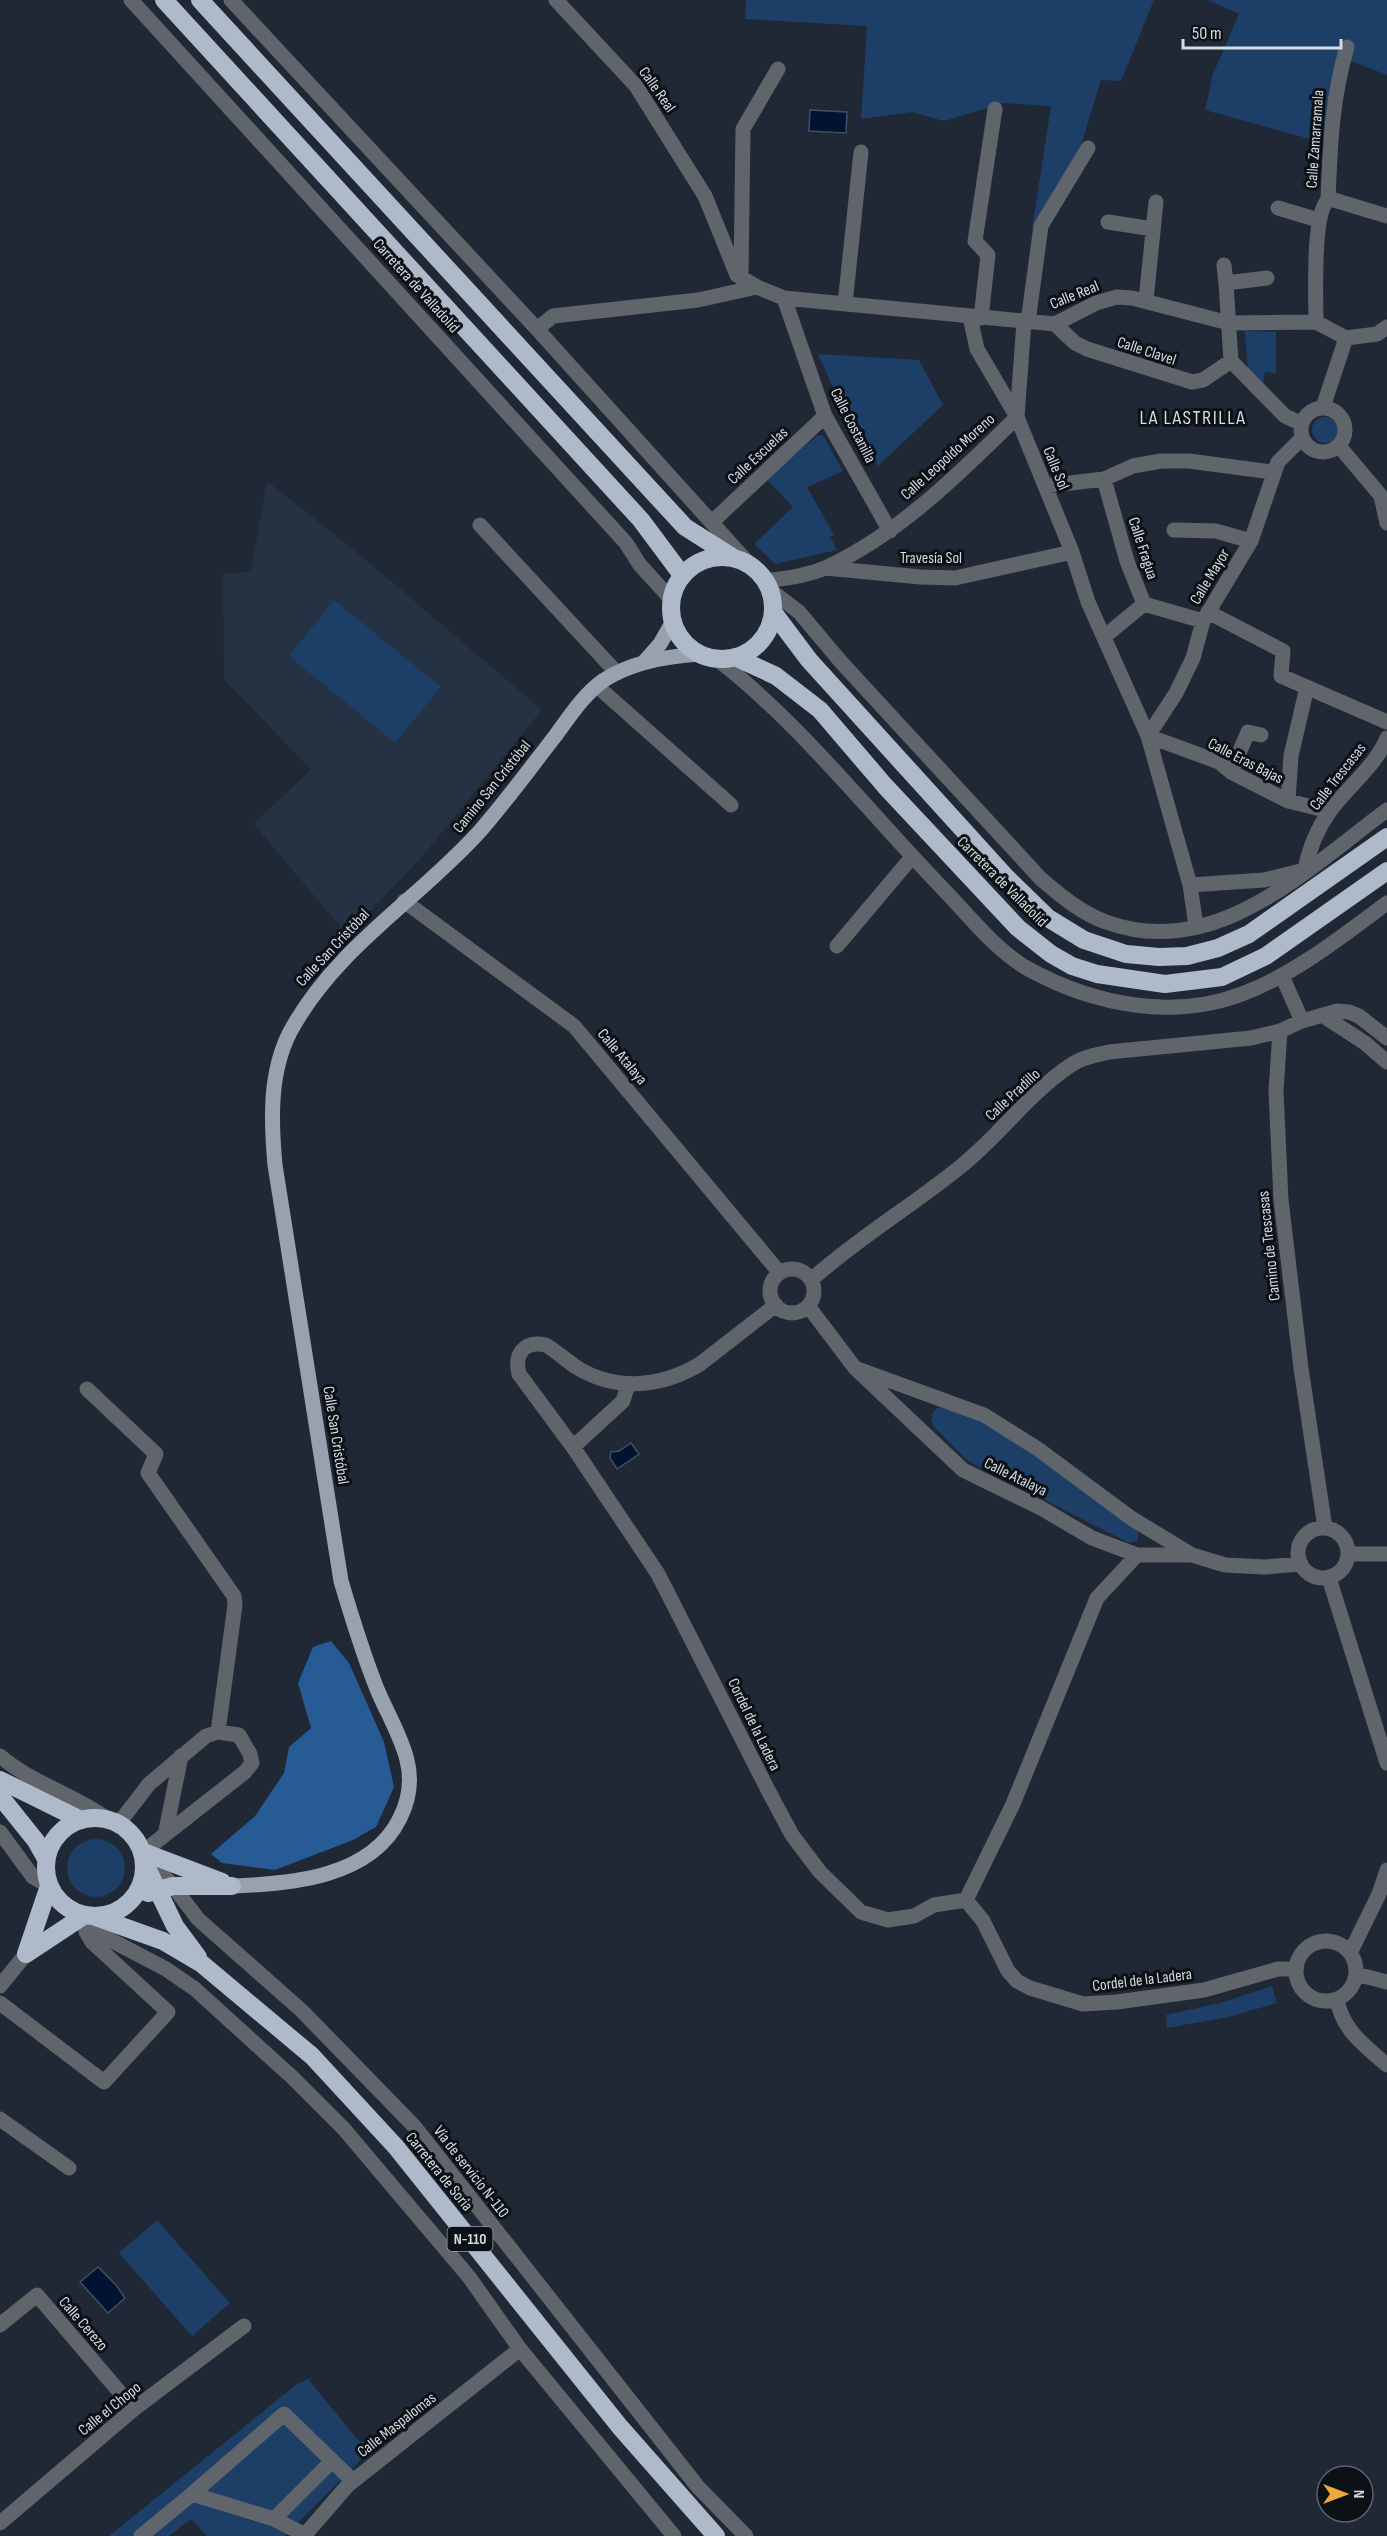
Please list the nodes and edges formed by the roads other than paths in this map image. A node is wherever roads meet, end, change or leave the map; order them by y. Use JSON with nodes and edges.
{"nodes":[{"id":1,"x":131,"y":0,"type":"edge"},
{"id":2,"x":164,"y":0,"type":"edge"},
{"id":3,"x":200,"y":0,"type":"edge"},
{"id":4,"x":231,"y":0,"type":"edge"},
{"id":5,"x":556,"y":0,"type":"edge"},
{"id":6,"x":1347,"y":47,"type":"dead end"},
{"id":7,"x":778,"y":69,"type":"dead end"},
{"id":8,"x":995,"y":109,"type":"dead end"},
{"id":9,"x":1088,"y":147,"type":"dead end"},
{"id":10,"x":861,"y":152,"type":"dead end"},
{"id":11,"x":1328,"y":200,"type":"junction"},
{"id":12,"x":1156,"y":202,"type":"dead end"},
{"id":13,"x":1278,"y":208,"type":"dead end"},
{"id":14,"x":1387,"y":216,"type":"edge"},
{"id":15,"x":1318,"y":220,"type":"junction"},
{"id":16,"x":1107,"y":222,"type":"dead end"},
{"id":17,"x":1153,"y":229,"type":"junction"},
{"id":18,"x":1224,"y":265,"type":"dead end"},
{"id":19,"x":741,"y":277,"type":"junction"},
{"id":20,"x":1267,"y":278,"type":"dead end"},
{"id":21,"x":1226,"y":283,"type":"junction"},
{"id":22,"x":757,"y":287,"type":"junction"},
{"id":23,"x":784,"y":298,"type":"junction"},
{"id":24,"x":1146,"y":300,"type":"junction"},
{"id":25,"x":845,"y":304,"type":"junction"},
{"id":26,"x":976,"y":317,"type":"junction"},
{"id":27,"x":1026,"y":322,"type":"junction"},
{"id":28,"x":1316,"y":322,"type":"junction"},
{"id":29,"x":1229,"y":323,"type":"junction"},
{"id":30,"x":1055,"y":324,"type":"junction"},
{"id":31,"x":537,"y":329,"type":"junction"},
{"id":32,"x":1382,"y":331,"type":"edge"},
{"id":33,"x":1346,"y":338,"type":"junction"},
{"id":34,"x":1231,"y":361,"type":"junction"},
{"id":35,"x":1323,"y":407,"type":"junction"},
{"id":36,"x":825,"y":416,"type":"junction"},
{"id":37,"x":1017,"y":417,"type":"junction"},
{"id":38,"x":1302,"y":431,"type":"junction"},
{"id":39,"x":1339,"y":446,"type":"junction"},
{"id":40,"x":1272,"y":472,"type":"junction"},
{"id":41,"x":1104,"y":479,"type":"junction"},
{"id":42,"x":1046,"y":486,"type":"junction"},
{"id":43,"x":1382,"y":492,"type":"edge"},
{"id":44,"x":712,"y":522,"type":"junction"},
{"id":45,"x":1387,"y":523,"type":"edge"},
{"id":46,"x":480,"y":525,"type":"dead end"},
{"id":47,"x":1174,"y":530,"type":"dead end"},
{"id":48,"x":890,"y":531,"type":"junction"},
{"id":49,"x":1251,"y":541,"type":"junction"},
{"id":50,"x":1072,"y":552,"type":"junction"},
{"id":51,"x":851,"y":553,"type":"junction"},
{"id":52,"x":742,"y":561,"type":"junction"},
{"id":53,"x":825,"y":568,"type":"junction"},
{"id":54,"x":850,"y":570,"type":"junction"},
{"id":55,"x":682,"y":575,"type":"junction"},
{"id":56,"x":768,"y":586,"type":"junction"},
{"id":57,"x":671,"y":599,"type":"junction"},
{"id":58,"x":1144,"y":604,"type":"junction"},
{"id":59,"x":773,"y":612,"type":"junction"},
{"id":60,"x":1205,"y":617,"type":"junction"},
{"id":61,"x":672,"y":623,"type":"junction"},
{"id":62,"x":1104,"y":637,"type":"junction"},
{"id":63,"x":699,"y":654,"type":"junction"},
{"id":64,"x":726,"y":658,"type":"junction"},
{"id":65,"x":644,"y":662,"type":"junction"},
{"id":66,"x":617,"y":673,"type":"junction"},
{"id":67,"x":597,"y":686,"type":"junction"},
{"id":68,"x":1307,"y":687,"type":"junction"},
{"id":69,"x":1387,"y":722,"type":"edge"},
{"id":70,"x":1261,"y":735,"type":"dead end"},
{"id":71,"x":1148,"y":736,"type":"junction"},
{"id":72,"x":1387,"y":738,"type":"edge"},
{"id":73,"x":1231,"y":772,"type":"junction"},
{"id":74,"x":1288,"y":801,"type":"junction"},
{"id":75,"x":731,"y":805,"type":"dead end"},
{"id":76,"x":1387,"y":810,"type":"edge"},
{"id":77,"x":1329,"y":811,"type":"junction"},
{"id":78,"x":1387,"y":837,"type":"edge"},
{"id":79,"x":912,"y":857,"type":"junction"},
{"id":80,"x":1305,"y":870,"type":"junction"},
{"id":81,"x":1387,"y":870,"type":"edge"},
{"id":82,"x":1190,"y":885,"type":"junction"},
{"id":83,"x":404,"y":901,"type":"junction"},
{"id":84,"x":1387,"y":903,"type":"edge"},
{"id":85,"x":1196,"y":926,"type":"junction"},
{"id":86,"x":837,"y":946,"type":"dead end"},
{"id":87,"x":1282,"y":976,"type":"junction"},
{"id":88,"x":1322,"y":1015,"type":"junction"},
{"id":89,"x":1302,"y":1021,"type":"junction"},
{"id":90,"x":1280,"y":1031,"type":"junction"},
{"id":91,"x":1387,"y":1038,"type":"edge"},
{"id":92,"x":1387,"y":1062,"type":"edge"},
{"id":93,"x":779,"y":1272,"type":"junction"},
{"id":94,"x":811,"y":1280,"type":"junction"},
{"id":95,"x":776,"y":1305,"type":"junction"},
{"id":96,"x":808,"y":1306,"type":"junction"},
{"id":97,"x":855,"y":1368,"type":"junction"},
{"id":98,"x":628,"y":1384,"type":"junction"},
{"id":99,"x":87,"y":1389,"type":"dead end"},
{"id":100,"x":573,"y":1447,"type":"junction"},
{"id":101,"x":1324,"y":1528,"type":"junction"},
{"id":102,"x":1348,"y":1554,"type":"junction"},
{"id":103,"x":1387,"y":1554,"type":"edge"},
{"id":104,"x":1137,"y":1555,"type":"junction"},
{"id":105,"x":1192,"y":1556,"type":"junction"},
{"id":106,"x":1301,"y":1564,"type":"junction"},
{"id":107,"x":1329,"y":1578,"type":"junction"},
{"id":108,"x":218,"y":1732,"type":"junction"},
{"id":109,"x":0,"y":1756,"type":"edge"},
{"id":110,"x":182,"y":1756,"type":"junction"},
{"id":111,"x":1387,"y":1764,"type":"edge"},
{"id":112,"x":0,"y":1780,"type":"edge"},
{"id":113,"x":0,"y":1796,"type":"edge"},
{"id":114,"x":79,"y":1819,"type":"junction"},
{"id":115,"x":113,"y":1820,"type":"junction"},
{"id":116,"x":0,"y":1832,"type":"edge"},
{"id":117,"x":165,"y":1835,"type":"junction"},
{"id":118,"x":144,"y":1858,"type":"junction"},
{"id":119,"x":46,"y":1859,"type":"junction"},
{"id":120,"x":1387,"y":1870,"type":"edge"},
{"id":121,"x":49,"y":1886,"type":"junction"},
{"id":122,"x":232,"y":1886,"type":"junction"},
{"id":123,"x":165,"y":1888,"type":"junction"},
{"id":124,"x":135,"y":1896,"type":"junction"},
{"id":125,"x":966,"y":1900,"type":"junction"},
{"id":126,"x":91,"y":1916,"type":"junction"},
{"id":127,"x":1350,"y":1953,"type":"junction"},
{"id":128,"x":26,"y":1954,"type":"junction"},
{"id":129,"x":202,"y":1964,"type":"junction"},
{"id":130,"x":6,"y":1968,"type":"edge"},
{"id":131,"x":1296,"y":1972,"type":"junction"},
{"id":132,"x":1356,"y":1974,"type":"junction"},
{"id":133,"x":1387,"y":1982,"type":"edge"},
{"id":134,"x":0,"y":1986,"type":"edge"},
{"id":135,"x":1337,"y":1999,"type":"junction"},
{"id":136,"x":0,"y":2003,"type":"edge"},
{"id":137,"x":1387,"y":2065,"type":"edge"},
{"id":138,"x":0,"y":2119,"type":"edge"},
{"id":139,"x":69,"y":2168,"type":"dead end"},
{"id":140,"x":0,"y":2325,"type":"edge"},
{"id":141,"x":244,"y":2326,"type":"dead end"},
{"id":142,"x":520,"y":2349,"type":"junction"},
{"id":143,"x":134,"y":2409,"type":"junction"},
{"id":144,"x":332,"y":2461,"type":"junction"},
{"id":145,"x":353,"y":2481,"type":"junction"},
{"id":146,"x":192,"y":2494,"type":"junction"},
{"id":147,"x":274,"y":2519,"type":"junction"},
{"id":148,"x":0,"y":2523,"type":"edge"},
{"id":149,"x":304,"y":2535,"type":"edge"},
{"id":150,"x":141,"y":2536,"type":"edge"},
{"id":151,"x":674,"y":2536,"type":"edge"},
{"id":152,"x":716,"y":2536,"type":"edge"},
{"id":153,"x":746,"y":2536,"type":"edge"}],
"edges":[{"from":1,"to":57,"type":"street","name":"Carretera de Valladolid"},
{"from":2,"to":55,"type":"highway","name":"Carretera de Valladolid"},
{"from":3,"to":52,"type":"highway","name":"Carretera de Valladolid"},
{"from":4,"to":31,"type":"street"},
{"from":5,"to":19,"type":"street","name":"Calle Real"},
{"from":6,"to":11,"type":"street","name":"Calle Zamarramala"},
{"from":7,"to":19,"type":"street"},
{"from":8,"to":26,"type":"street","name":"Calle Sol"},
{"from":9,"to":27,"type":"street"},
{"from":10,"to":25,"type":"street"},
{"from":11,"to":14,"type":"street","name":"Calle Zamarramala"},
{"from":11,"to":15,"type":"street","name":"Calle Zamarramala"},
{"from":12,"to":17,"type":"street"},
{"from":13,"to":15,"type":"street"},
{"from":15,"to":28,"type":"street","name":"Calle Zamarramala"},
{"from":16,"to":17,"type":"street"},
{"from":17,"to":24,"type":"street"},
{"from":18,"to":21,"type":"street"},
{"from":19,"to":22,"type":"street","name":"Calle Real"},
{"from":20,"to":21,"type":"street"},
{"from":21,"to":29,"type":"street"},
{"from":22,"to":23,"type":"street","name":"Calle Real"},
{"from":22,"to":31,"type":"street"},
{"from":23,"to":25,"type":"street","name":"Calle Real"},
{"from":23,"to":36,"type":"street","name":"Calle Costanilla"},
{"from":24,"to":29,"type":"street","name":"Calle Real"},
{"from":24,"to":30,"type":"street","name":"Calle Real"},
{"from":25,"to":26,"type":"street","name":"Calle Real"},
{"from":26,"to":27,"type":"street","name":"Calle Real"},
{"from":26,"to":37,"type":"street","name":"Calle Sol"},
{"from":27,"to":30,"type":"street","name":"Calle Real"},
{"from":27,"to":37,"type":"street","name":"Calle Leopoldo Moreno"},
{"from":28,"to":29,"type":"street","name":"Calle Real"},
{"from":28,"to":33,"type":"street","name":"Calle Real"},
{"from":29,"to":34,"type":"street"},
{"from":30,"to":34,"type":"street","name":"Calle Clavel"},
{"from":31,"to":44,"type":"street"},
{"from":32,"to":33,"type":"street"},
{"from":33,"to":35,"type":"street"},
{"from":34,"to":38,"type":"street"},
{"from":35,"to":38,"type":"street"},
{"from":35,"to":39,"type":"street"},
{"from":36,"to":44,"type":"street","name":"Calle Escuelas"},
{"from":36,"to":48,"type":"street","name":"Calle Costanilla"},
{"from":37,"to":42,"type":"street","name":"Calle Sol"},
{"from":37,"to":48,"type":"street","name":"Calle Leopoldo Moreno"},
{"from":38,"to":39,"type":"street"},
{"from":38,"to":40,"type":"street","name":"Calle Mayor"},
{"from":39,"to":43,"type":"street"},
{"from":40,"to":41,"type":"street"},
{"from":40,"to":49,"type":"street","name":"Calle Mayor"},
{"from":41,"to":42,"type":"street"},
{"from":41,"to":58,"type":"street","name":"Calle Fragua"},
{"from":42,"to":50,"type":"street","name":"Calle Sol"},
{"from":43,"to":45,"type":"street"},
{"from":44,"to":52,"type":"street"},
{"from":46,"to":66,"type":"street"},
{"from":47,"to":49,"type":"street"},
{"from":48,"to":51,"type":"street","name":"Calle Leopoldo Moreno"},
{"from":49,"to":60,"type":"street","name":"Calle Mayor"},
{"from":50,"to":54,"type":"street","name":"Travesía Sol"},
{"from":50,"to":62,"type":"street","name":"Calle Sol"},
{"from":51,"to":53,"type":"street","name":"Calle Leopoldo Moreno"},
{"from":51,"to":54,"type":"street"},
{"from":52,"to":55,"type":"highway"},
{"from":52,"to":56,"type":"highway"},
{"from":53,"to":54,"type":"street","name":"Travesía Sol"},
{"from":53,"to":56,"type":"street","name":"Calle Leopoldo Moreno"},
{"from":55,"to":57,"type":"highway"},
{"from":56,"to":59,"type":"highway"},
{"from":56,"to":85,"type":"street","name":"Carretera de Valladolid"},
{"from":57,"to":61,"type":"highway"},
{"from":58,"to":60,"type":"street","name":"Calle Fragua"},
{"from":58,"to":62,"type":"street"},
{"from":59,"to":64,"type":"highway"},
{"from":59,"to":78,"type":"highway","name":"Carretera de Valladolid"},
{"from":60,"to":68,"type":"street","name":"Calle Fragua"},
{"from":60,"to":71,"type":"street","name":"Calle Mayor"},
{"from":61,"to":63,"type":"highway"},
{"from":61,"to":65,"type":"main road","name":"Camino San Cristóbal"},
{"from":62,"to":71,"type":"street","name":"Calle Sol"},
{"from":63,"to":64,"type":"highway"},
{"from":63,"to":65,"type":"main road","name":"Camino San Cristóbal"},
{"from":64,"to":79,"type":"street"},
{"from":64,"to":81,"type":"highway","name":"Carretera de Valladolid"},
{"from":65,"to":66,"type":"main road","name":"Camino San Cristóbal"},
{"from":66,"to":67,"type":"main road","name":"Camino San Cristóbal"},
{"from":67,"to":75,"type":"street"},
{"from":67,"to":83,"type":"main road","name":"Camino San Cristóbal"},
{"from":68,"to":69,"type":"street"},
{"from":68,"to":74,"type":"street"},
{"from":70,"to":73,"type":"street"},
{"from":71,"to":73,"type":"street","name":"Calle Eras Bajas"},
{"from":71,"to":82,"type":"street","name":"Calle Sol"},
{"from":72,"to":77,"type":"street","name":"Calle Trescasas"},
{"from":73,"to":74,"type":"street","name":"Calle Eras Bajas"},
{"from":74,"to":77,"type":"street","name":"Calle Eras Bajas"},
{"from":76,"to":80,"type":"street","name":"Carretera de Valladolid"},
{"from":77,"to":80,"type":"street","name":"Calle Trescasas"},
{"from":79,"to":86,"type":"street"},
{"from":79,"to":87,"type":"street"},
{"from":80,"to":82,"type":"street"},
{"from":80,"to":85,"type":"street","name":"Carretera de Valladolid"},
{"from":82,"to":85,"type":"street","name":"Calle Sol"},
{"from":83,"to":93,"type":"street","name":"Calle Atalaya"},
{"from":83,"to":122,"type":"main road","name":"Calle San Cristóbal"},
{"from":84,"to":87,"type":"street"},
{"from":87,"to":89,"type":"street"},
{"from":88,"to":89,"type":"street"},
{"from":88,"to":91,"type":"street"},
{"from":88,"to":92,"type":"street"},
{"from":89,"to":90,"type":"street"},
{"from":90,"to":94,"type":"street","name":"Calle Pradillo"},
{"from":90,"to":101,"type":"street","name":"Camino de Trescasas"},
{"from":93,"to":94,"type":"street"},
{"from":93,"to":95,"type":"street"},
{"from":94,"to":96,"type":"street"},
{"from":95,"to":96,"type":"street"},
{"from":95,"to":98,"type":"street","name":"Cordel de la Ladera"},
{"from":96,"to":97,"type":"street","name":"Calle Atalaya"},
{"from":97,"to":104,"type":"street","name":"Calle Atalaya"},
{"from":97,"to":105,"type":"street","name":"Calle Atalaya"},
{"from":98,"to":100,"type":"street"},
{"from":98,"to":100,"type":"street","name":"Cordel de la Ladera"},
{"from":99,"to":108,"type":"street"},
{"from":100,"to":125,"type":"street","name":"Cordel de la Ladera"},
{"from":101,"to":102,"type":"street"},
{"from":101,"to":106,"type":"street"},
{"from":102,"to":103,"type":"street"},
{"from":102,"to":107,"type":"street"},
{"from":104,"to":105,"type":"street","name":"Calle Atalaya"},
{"from":104,"to":125,"type":"street"},
{"from":105,"to":106,"type":"street","name":"Calle Atalaya"},
{"from":106,"to":107,"type":"street"},
{"from":107,"to":111,"type":"street"},
{"from":108,"to":110,"type":"street"},
{"from":108,"to":117,"type":"street"},
{"from":109,"to":115,"type":"street"},
{"from":110,"to":115,"type":"street"},
{"from":110,"to":117,"type":"street"},
{"from":112,"to":114,"type":"highway"},
{"from":113,"to":119,"type":"highway"},
{"from":114,"to":115,"type":"highway"},
{"from":114,"to":119,"type":"highway"},
{"from":115,"to":118,"type":"highway","number":"N-110"},
{"from":116,"to":121,"type":"street"},
{"from":117,"to":118,"type":"street"},
{"from":118,"to":122,"type":"highway","name":"Calle San Cristóbal"},
{"from":118,"to":123,"type":"highway","name":"Carretera de Soria","number":"N-110"},
{"from":118,"to":124,"type":"highway"},
{"from":119,"to":121,"type":"highway"},
{"from":120,"to":127,"type":"street"},
{"from":121,"to":126,"type":"highway","number":"N-110"},
{"from":121,"to":128,"type":"highway"},
{"from":122,"to":123,"type":"highway","name":"Calle San Cristóbal"},
{"from":123,"to":124,"type":"highway","name":"Calle San Cristóbal"},
{"from":123,"to":129,"type":"highway","name":"Carretera de Soria","number":"N-110"},
{"from":123,"to":153,"type":"street","name":"Vía de servicio N-110"},
{"from":124,"to":126,"type":"highway"},
{"from":125,"to":131,"type":"street","name":"Cordel de la Ladera"},
{"from":126,"to":128,"type":"highway"},
{"from":126,"to":129,"type":"highway","name":"Carretera de Soria","number":"N-110"},
{"from":126,"to":136,"type":"street"},
{"from":126,"to":142,"type":"street"},
{"from":127,"to":131,"type":"street"},
{"from":127,"to":132,"type":"street"},
{"from":128,"to":130,"type":"street"},
{"from":129,"to":152,"type":"highway","name":"Carretera de Soria","number":"N-110"},
{"from":130,"to":134,"type":"street"},
{"from":131,"to":135,"type":"street"},
{"from":132,"to":133,"type":"street"},
{"from":132,"to":135,"type":"street"},
{"from":135,"to":137,"type":"street"},
{"from":138,"to":139,"type":"street"},
{"from":140,"to":143,"type":"street","name":"Calle Cerezo"},
{"from":141,"to":143,"type":"street","name":"Calle el Chopo"},
{"from":142,"to":145,"type":"street","name":"Calle Maspalomas"},
{"from":142,"to":151,"type":"street"},
{"from":143,"to":148,"type":"street","name":"Calle el Chopo"},
{"from":144,"to":145,"type":"street"},
{"from":144,"to":146,"type":"street"},
{"from":144,"to":147,"type":"street"},
{"from":145,"to":149,"type":"street","name":"Calle Maspalomas"},
{"from":146,"to":147,"type":"street"},
{"from":146,"to":150,"type":"street"},
{"from":147,"to":149,"type":"street"}]}
